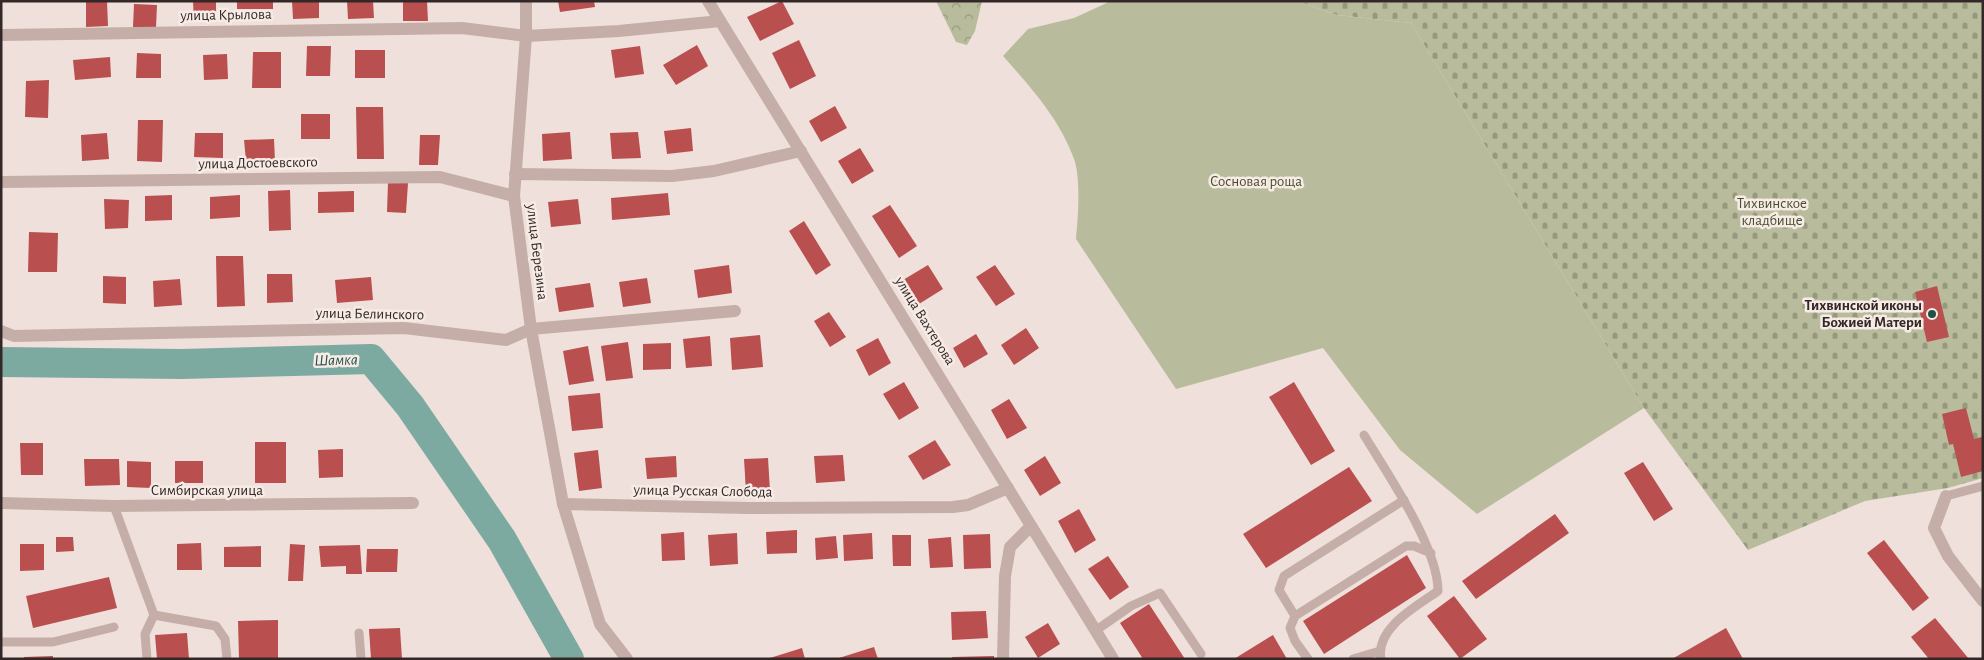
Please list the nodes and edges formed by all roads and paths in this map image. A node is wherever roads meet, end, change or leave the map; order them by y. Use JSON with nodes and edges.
{"nodes":[{"id":1,"x":526,"y":1,"type":"edge"},
{"id":2,"x":708,"y":1,"type":"edge"},
{"id":3,"x":720,"y":21,"type":"junction"},
{"id":4,"x":1,"y":35,"type":"edge"},
{"id":5,"x":526,"y":36,"type":"junction"},
{"id":6,"x":801,"y":151,"type":"junction"},
{"id":7,"x":515,"y":174,"type":"junction"},
{"id":8,"x":1,"y":182,"type":"edge"},
{"id":9,"x":514,"y":196,"type":"junction"},
{"id":10,"x":735,"y":311,"type":"dead end"},
{"id":11,"x":531,"y":330,"type":"junction"},
{"id":12,"x":3,"y":335,"type":"edge"},
{"id":13,"x":1364,"y":435,"type":"dead end"},
{"id":14,"x":1983,"y":486,"type":"edge"},
{"id":15,"x":1008,"y":488,"type":"junction"},
{"id":16,"x":1946,"y":496,"type":"joint"},
{"id":17,"x":1404,"y":500,"type":"junction"},
{"id":18,"x":1,"y":503,"type":"edge"},
{"id":19,"x":413,"y":503,"type":"dead end"},
{"id":20,"x":563,"y":504,"type":"junction"},
{"id":21,"x":114,"y":506,"type":"junction"},
{"id":22,"x":1031,"y":526,"type":"junction"},
{"id":23,"x":1431,"y":554,"type":"junction"},
{"id":24,"x":1983,"y":601,"type":"edge"},
{"id":25,"x":154,"y":614,"type":"junction"},
{"id":26,"x":1295,"y":616,"type":"junction"},
{"id":27,"x":114,"y":627,"type":"dead end"},
{"id":28,"x":1095,"y":630,"type":"junction"},
{"id":29,"x":359,"y":633,"type":"dead end"},
{"id":30,"x":1,"y":642,"type":"edge"},
{"id":31,"x":1200,"y":654,"type":"dead end"},
{"id":32,"x":1381,"y":655,"type":"edge"},
{"id":33,"x":147,"y":659,"type":"edge"},
{"id":34,"x":227,"y":659,"type":"edge"},
{"id":35,"x":361,"y":659,"type":"edge"},
{"id":36,"x":627,"y":659,"type":"edge"},
{"id":37,"x":1003,"y":659,"type":"edge"},
{"id":38,"x":1113,"y":659,"type":"edge"},
{"id":39,"x":1308,"y":659,"type":"edge"},
{"id":40,"x":1353,"y":659,"type":"edge"}],
"edges":[{"from":1,"to":5,"type":"street","name":"улица Березина"},
{"from":2,"to":3,"type":"street","name":"улица Вахтерова"},
{"from":3,"to":5,"type":"street","name":"улица Крылова"},
{"from":3,"to":6,"type":"street","name":"улица Вахтерова"},
{"from":4,"to":5,"type":"street","name":"улица Крылова"},
{"from":5,"to":7,"type":"street","name":"улица Березина"},
{"from":6,"to":7,"type":"street"},
{"from":6,"to":15,"type":"street","name":"улица Вахтерова"},
{"from":7,"to":9,"type":"street","name":"улица Березина"},
{"from":8,"to":9,"type":"street","name":"улица Достоевского"},
{"from":9,"to":11,"type":"street","name":"улица Березина"},
{"from":10,"to":11,"type":"street","name":"улица Белинского"},
{"from":11,"to":12,"type":"street","name":"улица Белинского"},
{"from":11,"to":20,"type":"street","name":"улица Березина"},
{"from":13,"to":17,"type":"lane"},
{"from":14,"to":16,"type":"lane"},
{"from":15,"to":20,"type":"street","name":"улица Русская Слобода"},
{"from":15,"to":22,"type":"street","name":"улица Вахтерова"},
{"from":16,"to":24,"type":"street"},
{"from":17,"to":23,"type":"lane"},
{"from":17,"to":26,"type":"lane"},
{"from":18,"to":21,"type":"street","name":"Симбирская улица"},
{"from":19,"to":21,"type":"street","name":"Симбирская улица"},
{"from":20,"to":36,"type":"street"},
{"from":21,"to":25,"type":"lane"},
{"from":22,"to":28,"type":"street","name":"улица Вахтерова"},
{"from":22,"to":37,"type":"street"},
{"from":23,"to":26,"type":"lane"},
{"from":23,"to":32,"type":"lane"},
{"from":25,"to":33,"type":"lane"},
{"from":25,"to":34,"type":"lane"},
{"from":26,"to":39,"type":"lane"},
{"from":27,"to":30,"type":"lane"},
{"from":28,"to":31,"type":"lane"},
{"from":28,"to":38,"type":"street","name":"улица Вахтерова"},
{"from":29,"to":35,"type":"lane"},
{"from":32,"to":40,"type":"lane"}]}
